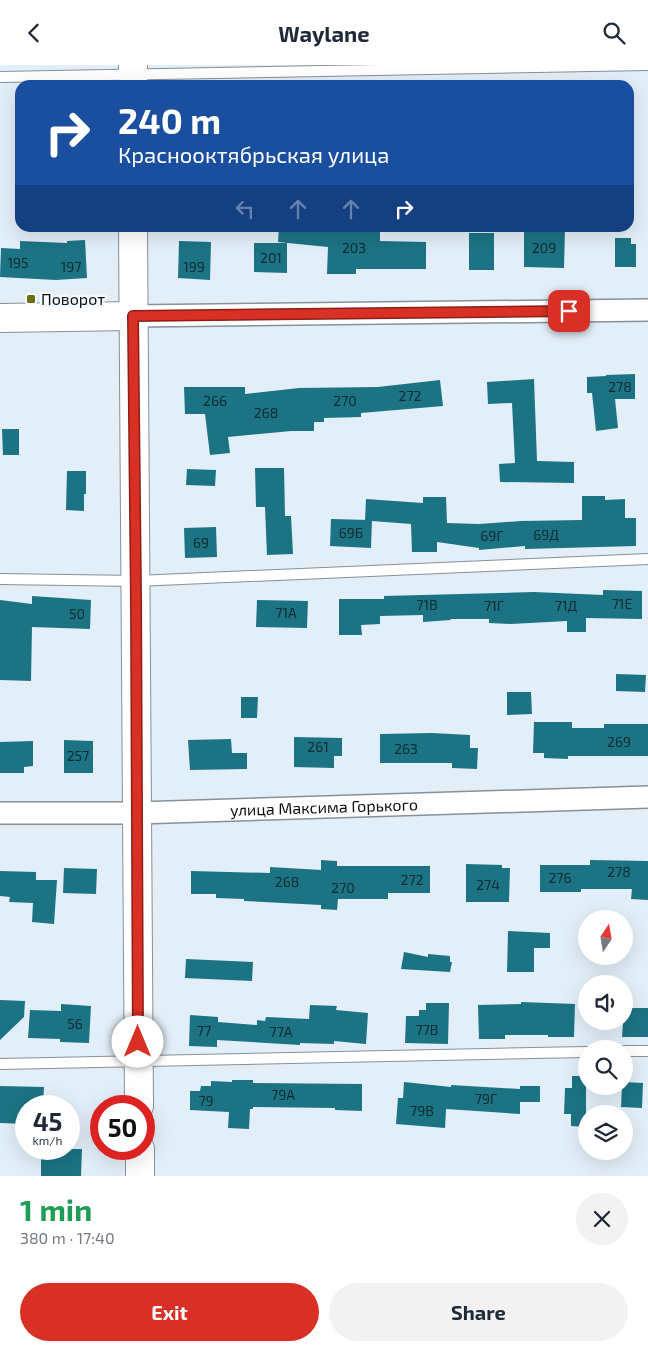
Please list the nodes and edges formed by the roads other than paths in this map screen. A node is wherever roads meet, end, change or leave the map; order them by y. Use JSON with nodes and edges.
{"nodes":[{"id":1,"x":648,"y":65,"type":"edge"},
{"id":2,"x":133,"y":75,"type":"edge"},
{"id":3,"x":0,"y":77,"type":"edge"},
{"id":4,"x":133,"y":232,"type":"edge"},
{"id":5,"x":648,"y":310,"type":"edge"},
{"id":6,"x":133,"y":316,"type":"junction"},
{"id":7,"x":0,"y":317,"type":"edge"},
{"id":8,"x":648,"y":559,"type":"edge"},
{"id":9,"x":0,"y":579,"type":"edge"},
{"id":10,"x":136,"y":581,"type":"junction"},
{"id":11,"x":648,"y":797,"type":"edge"},
{"id":12,"x":0,"y":813,"type":"edge"},
{"id":13,"x":137,"y":813,"type":"junction"},
{"id":14,"x":633,"y":1051,"type":"edge"},
{"id":15,"x":648,"y":1051,"type":"edge"},
{"id":16,"x":578,"y":1052,"type":"edge"},
{"id":17,"x":138,"y":1061,"type":"junction"},
{"id":18,"x":0,"y":1064,"type":"edge"},
{"id":19,"x":139,"y":1095,"type":"edge"},
{"id":20,"x":140,"y":1160,"type":"edge"},
{"id":21,"x":140,"y":1176,"type":"edge"}],
"edges":[{"from":1,"to":2,"type":"lane"},
{"from":2,"to":3,"type":"lane"},
{"from":4,"to":6,"type":"main road"},
{"from":5,"to":6,"type":"street"},
{"from":6,"to":7,"type":"main road"},
{"from":6,"to":10,"type":"main road"},
{"from":8,"to":10,"type":"lane"},
{"from":9,"to":10,"type":"lane"},
{"from":10,"to":13,"type":"main road"},
{"from":11,"to":13,"type":"street","name":"улица Максима Горького"},
{"from":12,"to":13,"type":"street","name":"улица Максима Горького"},
{"from":13,"to":17,"type":"main road"},
{"from":14,"to":15,"type":"lane"},
{"from":16,"to":17,"type":"lane"},
{"from":17,"to":18,"type":"lane"},
{"from":17,"to":19,"type":"main road"},
{"from":20,"to":21,"type":"main road"}]}
